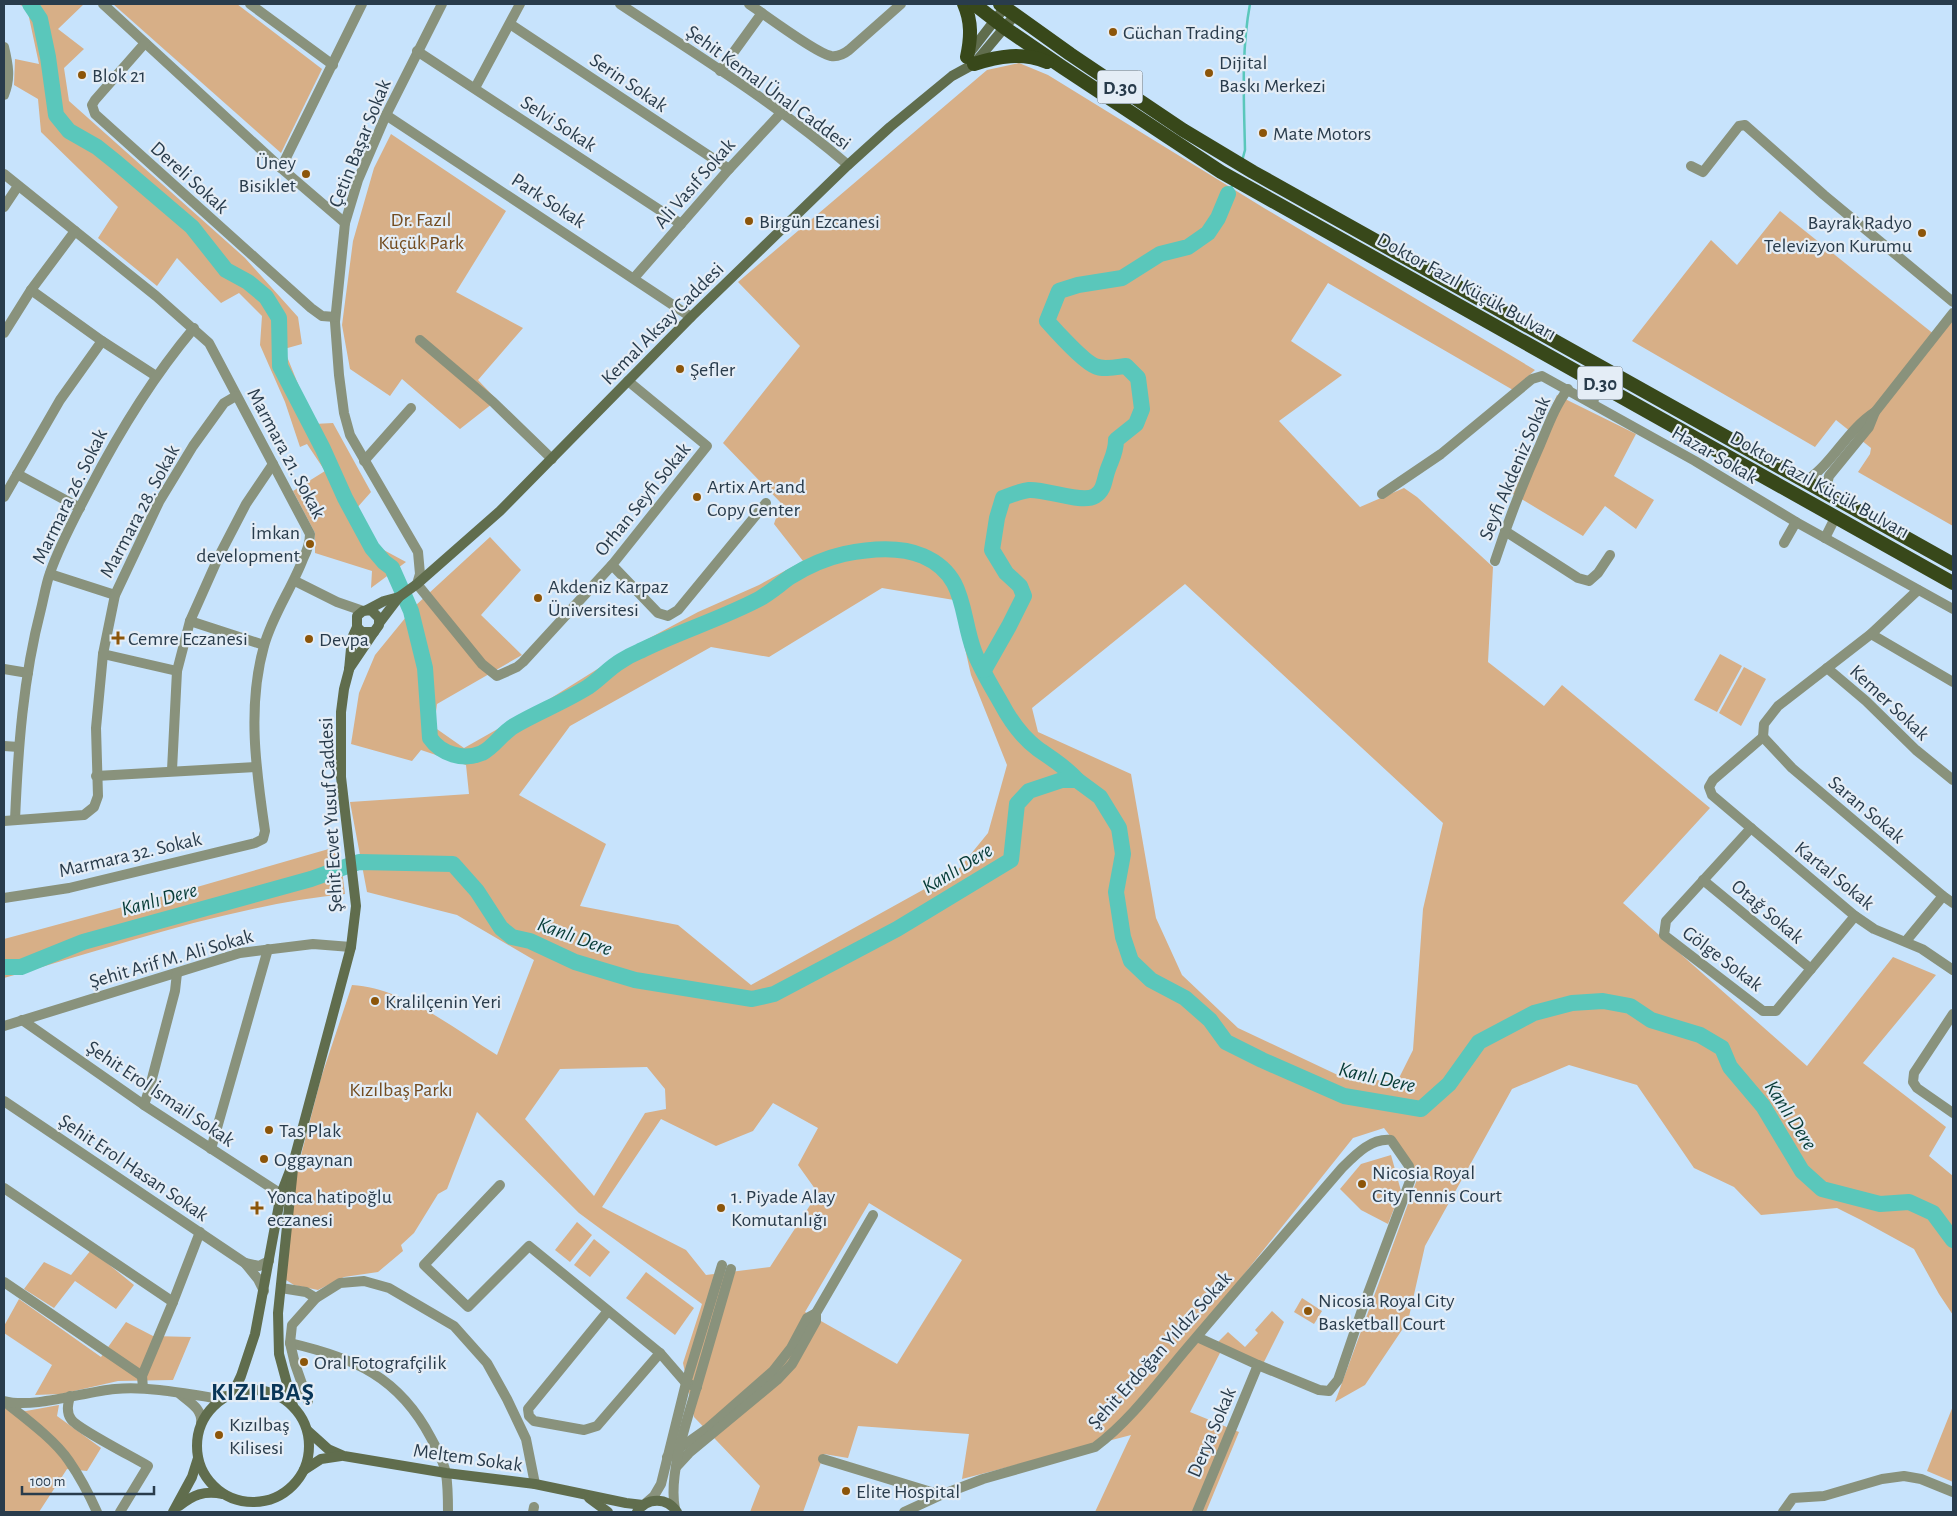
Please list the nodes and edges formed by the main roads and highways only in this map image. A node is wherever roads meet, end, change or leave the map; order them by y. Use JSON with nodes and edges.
{"nodes":[{"id":1,"x":964,"y":4,"type":"edge"},
{"id":2,"x":974,"y":4,"type":"edge"},
{"id":3,"x":1009,"y":7,"type":"edge"},
{"id":4,"x":1000,"y":25,"type":"junction"},
{"id":5,"x":971,"y":61,"type":"junction"},
{"id":6,"x":1062,"y":68,"type":"junction"},
{"id":7,"x":1953,"y":564,"type":"edge"},
{"id":8,"x":1953,"y":583,"type":"edge"},
{"id":9,"x":399,"y":597,"type":"junction"},
{"id":10,"x":365,"y":610,"type":"junction"},
{"id":11,"x":380,"y":622,"type":"junction"},
{"id":12,"x":356,"y":625,"type":"junction"},
{"id":13,"x":374,"y":632,"type":"junction"},
{"id":14,"x":349,"y":670,"type":"junction"},
{"id":15,"x":294,"y":1160,"type":"junction"},
{"id":16,"x":229,"y":1395,"type":"junction"},
{"id":17,"x":293,"y":1406,"type":"junction"},
{"id":18,"x":308,"y":1431,"type":"junction"},
{"id":19,"x":344,"y":1456,"type":"junction"},
{"id":20,"x":198,"y":1458,"type":"junction"},
{"id":21,"x":304,"y":1470,"type":"junction"},
{"id":22,"x":224,"y":1494,"type":"junction"},
{"id":23,"x":586,"y":1495,"type":"junction"},
{"id":24,"x":643,"y":1506,"type":"edge"},
{"id":25,"x":175,"y":1510,"type":"edge"},
{"id":26,"x":676,"y":1511,"type":"edge"},
{"id":27,"x":608,"y":1512,"type":"edge"}],
"edges":[{"from":1,"to":5,"type":"highway"},
{"from":2,"to":4,"type":"highway","name":"Doktor Fazıl Küçük Bulvarı","number":"D.30"},
{"from":3,"to":4,"type":"main road","name":"Kemal Aksay Caddesi"},
{"from":3,"to":7,"type":"highway","name":"Doktor Fazıl Küçük Bulvarı","number":"D.30"},
{"from":4,"to":5,"type":"main road","name":"Kemal Aksay Caddesi"},
{"from":4,"to":6,"type":"highway","name":"Doktor Fazıl Küçük Bulvarı","number":"D.30"},
{"from":5,"to":6,"type":"highway"},
{"from":5,"to":9,"type":"main road","name":"Kemal Aksay Caddesi"},
{"from":6,"to":8,"type":"highway","name":"Doktor Fazıl Küçük Bulvarı","number":"D.30"},
{"from":9,"to":10,"type":"main road","name":"Kemal Aksay Caddesi"},
{"from":9,"to":11,"type":"main road","name":"Kemal Aksay Caddesi"},
{"from":10,"to":11,"type":"main road"},
{"from":10,"to":12,"type":"main road"},
{"from":11,"to":13,"type":"main road"},
{"from":12,"to":13,"type":"main road"},
{"from":12,"to":14,"type":"main road","name":"Şehit Ecvet Yusuf Caddesi"},
{"from":13,"to":14,"type":"main road"},
{"from":14,"to":15,"type":"main road","name":"Şehit Ecvet Yusuf Caddesi"},
{"from":15,"to":16,"type":"main road","name":"Şehit Ecvet Yusuf Caddesi"},
{"from":15,"to":17,"type":"main road","name":"Şehit Ecvet Yusuf Caddesi"},
{"from":16,"to":17,"type":"main road"},
{"from":16,"to":20,"type":"main road"},
{"from":17,"to":18,"type":"main road"},
{"from":18,"to":19,"type":"main road","name":"Meltem Sokak"},
{"from":18,"to":21,"type":"main road"},
{"from":19,"to":21,"type":"main road","name":"Meltem Sokak"},
{"from":19,"to":23,"type":"main road","name":"Meltem Sokak"},
{"from":20,"to":22,"type":"main road"},
{"from":20,"to":25,"type":"main road"},
{"from":21,"to":22,"type":"main road"},
{"from":22,"to":25,"type":"main road"},
{"from":23,"to":24,"type":"main road","name":"Meltem Sokak"},
{"from":23,"to":27,"type":"main road","name":"Meltem Sokak"},
{"from":24,"to":26,"type":"main road","name":"Meltem Sokak"}]}
